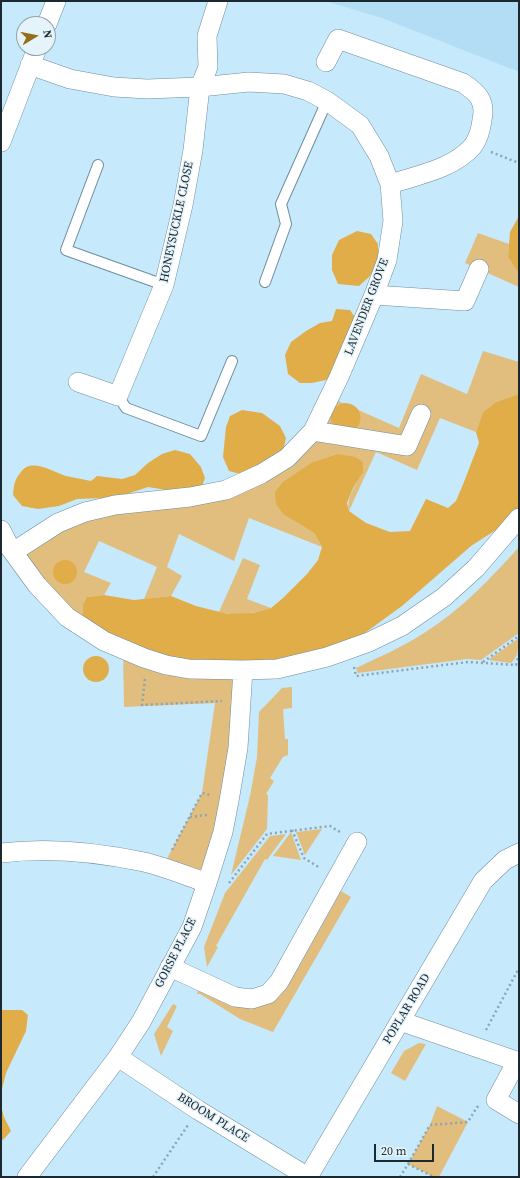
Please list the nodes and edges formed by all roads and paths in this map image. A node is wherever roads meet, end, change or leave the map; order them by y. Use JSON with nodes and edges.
{"nodes":[{"id":1,"x":56,"y":1,"type":"edge"},
{"id":2,"x":218,"y":1,"type":"edge"},
{"id":3,"x":50,"y":16,"type":"edge"},
{"id":4,"x":34,"y":57,"type":"edge"},
{"id":5,"x":326,"y":62,"type":"dead end"},
{"id":6,"x":200,"y":87,"type":"junction"},
{"id":7,"x":327,"y":101,"type":"junction"},
{"id":8,"x":1,"y":142,"type":"edge"},
{"id":9,"x":474,"y":145,"type":"junction"},
{"id":10,"x":519,"y":163,"type":"edge"},
{"id":11,"x":98,"y":165,"type":"dead end"},
{"id":12,"x":390,"y":184,"type":"junction"},
{"id":13,"x":479,"y":269,"type":"dead end"},
{"id":14,"x":265,"y":282,"type":"dead end"},
{"id":15,"x":164,"y":285,"type":"junction"},
{"id":16,"x":374,"y":295,"type":"junction"},
{"id":17,"x":232,"y":361,"type":"dead end"},
{"id":18,"x":78,"y":382,"type":"dead end"},
{"id":19,"x":118,"y":396,"type":"junction"},
{"id":20,"x":421,"y":414,"type":"dead end"},
{"id":21,"x":313,"y":431,"type":"junction"},
{"id":22,"x":519,"y":518,"type":"edge"},
{"id":23,"x":1,"y":530,"type":"edge"},
{"id":24,"x":8,"y":551,"type":"edge"},
{"id":25,"x":519,"y":636,"type":"edge"},
{"id":26,"x":350,"y":649,"type":"junction"},
{"id":27,"x":519,"y":654,"type":"edge"},
{"id":28,"x":147,"y":659,"type":"junction"},
{"id":29,"x":482,"y":662,"type":"junction"},
{"id":30,"x":243,"y":670,"type":"junction"},
{"id":31,"x":242,"y":700,"type":"junction"},
{"id":32,"x":229,"y":801,"type":"junction"},
{"id":33,"x":292,"y":830,"type":"junction"},
{"id":34,"x":357,"y":842,"type":"joint"},
{"id":35,"x":1,"y":853,"type":"edge"},
{"id":36,"x":519,"y":853,"type":"edge"},
{"id":37,"x":162,"y":868,"type":"junction"},
{"id":38,"x":336,"y":879,"type":"junction"},
{"id":39,"x":207,"y":883,"type":"junction"},
{"id":40,"x":170,"y":967,"type":"junction"},
{"id":41,"x":519,"y":968,"type":"edge"},
{"id":42,"x":400,"y":1021,"type":"junction"},
{"id":43,"x":477,"y":1048,"type":"junction"},
{"id":44,"x":118,"y":1057,"type":"junction"},
{"id":45,"x":518,"y":1061,"type":"edge"},
{"id":46,"x":496,"y":1100,"type":"junction"},
{"id":47,"x":198,"y":1110,"type":"junction"},
{"id":48,"x":519,"y":1114,"type":"edge"},
{"id":49,"x":408,"y":1164,"type":"junction"},
{"id":50,"x":27,"y":1177,"type":"edge"},
{"id":51,"x":153,"y":1177,"type":"edge"},
{"id":52,"x":308,"y":1177,"type":"edge"},
{"id":53,"x":400,"y":1177,"type":"edge"},
{"id":54,"x":434,"y":1177,"type":"edge"}],
"edges":[{"from":1,"to":3,"type":"street"},
{"from":2,"to":6,"type":"street","name":"HONEYSUCKLE CLOSE"},
{"from":4,"to":6,"type":"street","name":"LAVENDER GROVE"},
{"from":4,"to":8,"type":"street"},
{"from":5,"to":9,"type":"street"},
{"from":6,"to":7,"type":"street","name":"LAVENDER GROVE"},
{"from":6,"to":15,"type":"street","name":"HONEYSUCKLE CLOSE"},
{"from":7,"to":12,"type":"street","name":"LAVENDER GROVE"},
{"from":7,"to":14,"type":"lane"},
{"from":9,"to":10,"type":"path"},
{"from":9,"to":12,"type":"street"},
{"from":11,"to":15,"type":"lane"},
{"from":12,"to":16,"type":"street","name":"LAVENDER GROVE"},
{"from":13,"to":16,"type":"street"},
{"from":15,"to":19,"type":"street","name":"HONEYSUCKLE CLOSE"},
{"from":16,"to":21,"type":"street","name":"LAVENDER GROVE"},
{"from":17,"to":19,"type":"lane"},
{"from":18,"to":19,"type":"street"},
{"from":20,"to":21,"type":"street"},
{"from":21,"to":24,"type":"street","name":"LAVENDER GROVE"},
{"from":22,"to":26,"type":"street"},
{"from":23,"to":24,"type":"street"},
{"from":24,"to":28,"type":"street"},
{"from":25,"to":29,"type":"path"},
{"from":26,"to":29,"type":"path"},
{"from":26,"to":30,"type":"street"},
{"from":27,"to":29,"type":"path"},
{"from":28,"to":30,"type":"street"},
{"from":28,"to":31,"type":"path"},
{"from":30,"to":31,"type":"street","name":"GORSE PLACE"},
{"from":31,"to":32,"type":"street","name":"GORSE PLACE"},
{"from":32,"to":37,"type":"path"},
{"from":32,"to":39,"type":"street","name":"GORSE PLACE"},
{"from":33,"to":34,"type":"path"},
{"from":33,"to":38,"type":"path"},
{"from":33,"to":39,"type":"path"},
{"from":34,"to":38,"type":"street"},
{"from":35,"to":37,"type":"street"},
{"from":36,"to":42,"type":"street","name":"POPLAR ROAD"},
{"from":37,"to":39,"type":"street"},
{"from":38,"to":40,"type":"street"},
{"from":39,"to":40,"type":"street","name":"GORSE PLACE"},
{"from":40,"to":44,"type":"street","name":"GORSE PLACE"},
{"from":41,"to":43,"type":"path"},
{"from":42,"to":43,"type":"street"},
{"from":42,"to":52,"type":"street","name":"POPLAR ROAD"},
{"from":43,"to":45,"type":"street"},
{"from":44,"to":47,"type":"street","name":"BROOM PLACE"},
{"from":44,"to":50,"type":"street","name":"GORSE PLACE"},
{"from":45,"to":46,"type":"street"},
{"from":46,"to":48,"type":"street"},
{"from":46,"to":49,"type":"path"},
{"from":47,"to":51,"type":"path"},
{"from":47,"to":52,"type":"street","name":"BROOM PLACE"},
{"from":49,"to":53,"type":"path"},
{"from":49,"to":54,"type":"path"}]}
